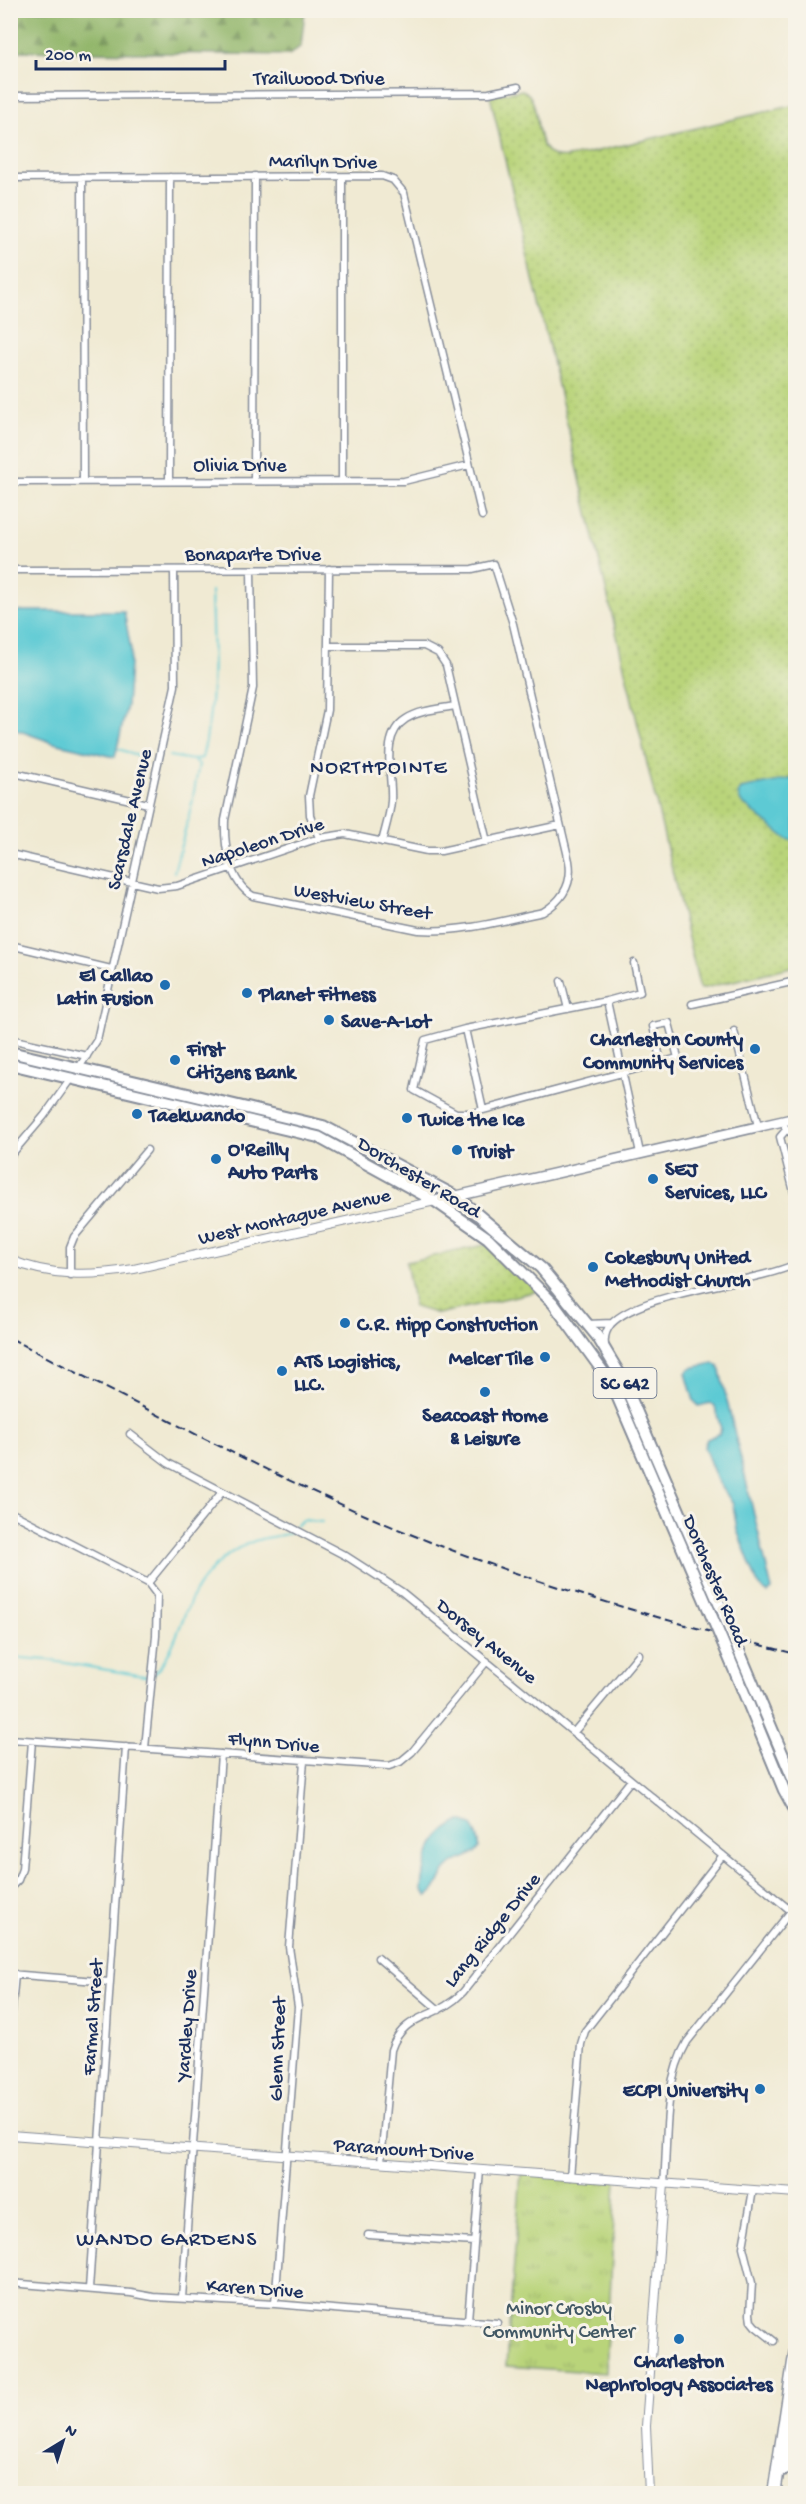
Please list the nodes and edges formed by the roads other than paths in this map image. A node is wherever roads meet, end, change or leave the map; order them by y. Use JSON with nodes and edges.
{"nodes":[{"id":1,"x":518,"y":87,"type":"dead end"},
{"id":2,"x":10,"y":96,"type":"edge"},
{"id":3,"x":255,"y":176,"type":"junction"},
{"id":4,"x":82,"y":177,"type":"junction"},
{"id":5,"x":170,"y":177,"type":"junction"},
{"id":6,"x":342,"y":177,"type":"junction"},
{"id":7,"x":10,"y":178,"type":"edge"},
{"id":8,"x":469,"y":465,"type":"junction"},
{"id":9,"x":254,"y":480,"type":"junction"},
{"id":10,"x":342,"y":480,"type":"junction"},
{"id":11,"x":169,"y":481,"type":"junction"},
{"id":12,"x":10,"y":482,"type":"edge"},
{"id":13,"x":83,"y":482,"type":"junction"},
{"id":14,"x":482,"y":516,"type":"dead end"},
{"id":15,"x":495,"y":564,"type":"joint"},
{"id":16,"x":328,"y":569,"type":"junction"},
{"id":17,"x":10,"y":570,"type":"edge"},
{"id":18,"x":174,"y":570,"type":"junction"},
{"id":19,"x":251,"y":570,"type":"junction"},
{"id":20,"x":328,"y":646,"type":"junction"},
{"id":21,"x":455,"y":706,"type":"junction"},
{"id":22,"x":10,"y":772,"type":"edge"},
{"id":23,"x":148,"y":804,"type":"junction"},
{"id":24,"x":560,"y":825,"type":"junction"},
{"id":25,"x":319,"y":838,"type":"junction"},
{"id":26,"x":382,"y":842,"type":"junction"},
{"id":27,"x":487,"y":842,"type":"junction"},
{"id":28,"x":10,"y":854,"type":"edge"},
{"id":29,"x":232,"y":868,"type":"junction"},
{"id":30,"x":130,"y":882,"type":"junction"},
{"id":31,"x":10,"y":945,"type":"edge"},
{"id":32,"x":634,"y":963,"type":"dead end"},
{"id":33,"x":111,"y":969,"type":"junction"},
{"id":34,"x":561,"y":981,"type":"dead end"},
{"id":35,"x":795,"y":981,"type":"edge"},
{"id":36,"x":607,"y":1001,"type":"junction"},
{"id":37,"x":692,"y":1004,"type":"dead end"},
{"id":38,"x":568,"y":1009,"type":"junction"},
{"id":39,"x":465,"y":1029,"type":"junction"},
{"id":40,"x":734,"y":1030,"type":"dead end"},
{"id":41,"x":10,"y":1039,"type":"edge"},
{"id":42,"x":10,"y":1052,"type":"edge"},
{"id":43,"x":87,"y":1056,"type":"junction"},
{"id":44,"x":661,"y":1063,"type":"junction"},
{"id":45,"x":10,"y":1064,"type":"edge"},
{"id":46,"x":79,"y":1068,"type":"junction"},
{"id":47,"x":622,"y":1073,"type":"junction"},
{"id":48,"x":72,"y":1078,"type":"junction"},
{"id":49,"x":483,"y":1110,"type":"junction"},
{"id":50,"x":795,"y":1118,"type":"edge"},
{"id":51,"x":785,"y":1125,"type":"junction"},
{"id":52,"x":758,"y":1126,"type":"junction"},
{"id":53,"x":795,"y":1148,"type":"edge"},
{"id":54,"x":147,"y":1150,"type":"dead end"},
{"id":55,"x":640,"y":1153,"type":"junction"},
{"id":56,"x":10,"y":1156,"type":"edge"},
{"id":57,"x":457,"y":1197,"type":"junction"},
{"id":58,"x":795,"y":1200,"type":"edge"},
{"id":59,"x":435,"y":1201,"type":"junction"},
{"id":60,"x":10,"y":1260,"type":"edge"},
{"id":61,"x":795,"y":1264,"type":"edge"},
{"id":62,"x":70,"y":1275,"type":"junction"},
{"id":63,"x":612,"y":1323,"type":"junction"},
{"id":64,"x":587,"y":1324,"type":"junction"},
{"id":65,"x":605,"y":1349,"type":"junction"},
{"id":66,"x":130,"y":1434,"type":"dead end"},
{"id":67,"x":222,"y":1492,"type":"junction"},
{"id":68,"x":10,"y":1512,"type":"edge"},
{"id":69,"x":148,"y":1583,"type":"junction"},
{"id":70,"x":639,"y":1654,"type":"dead end"},
{"id":71,"x":487,"y":1661,"type":"junction"},
{"id":72,"x":574,"y":1732,"type":"junction"},
{"id":73,"x":10,"y":1739,"type":"edge"},
{"id":74,"x":33,"y":1741,"type":"junction"},
{"id":75,"x":126,"y":1747,"type":"junction"},
{"id":76,"x":145,"y":1748,"type":"junction"},
{"id":77,"x":221,"y":1754,"type":"junction"},
{"id":78,"x":304,"y":1761,"type":"junction"},
{"id":79,"x":631,"y":1780,"type":"junction"},
{"id":80,"x":795,"y":1786,"type":"edge"},
{"id":81,"x":795,"y":1812,"type":"edge"},
{"id":82,"x":723,"y":1855,"type":"junction"},
{"id":83,"x":10,"y":1888,"type":"edge"},
{"id":84,"x":793,"y":1913,"type":"edge"},
{"id":85,"x":378,"y":1958,"type":"dead end"},
{"id":86,"x":13,"y":1974,"type":"edge"},
{"id":87,"x":109,"y":1982,"type":"junction"},
{"id":88,"x":440,"y":2010,"type":"junction"},
{"id":89,"x":10,"y":2031,"type":"edge"},
{"id":90,"x":10,"y":2135,"type":"edge"},
{"id":91,"x":99,"y":2142,"type":"junction"},
{"id":92,"x":193,"y":2149,"type":"junction"},
{"id":93,"x":287,"y":2156,"type":"junction"},
{"id":94,"x":381,"y":2162,"type":"junction"},
{"id":95,"x":480,"y":2170,"type":"junction"},
{"id":96,"x":570,"y":2176,"type":"junction"},
{"id":97,"x":664,"y":2184,"type":"junction"},
{"id":98,"x":753,"y":2190,"type":"junction"},
{"id":99,"x":795,"y":2193,"type":"edge"},
{"id":100,"x":368,"y":2235,"type":"dead end"},
{"id":101,"x":474,"y":2242,"type":"junction"},
{"id":102,"x":10,"y":2283,"type":"edge"},
{"id":103,"x":89,"y":2289,"type":"junction"},
{"id":104,"x":182,"y":2298,"type":"junction"},
{"id":105,"x":275,"y":2304,"type":"junction"},
{"id":106,"x":468,"y":2320,"type":"junction"},
{"id":107,"x":497,"y":2323,"type":"dead end"},
{"id":108,"x":774,"y":2341,"type":"dead end"},
{"id":109,"x":795,"y":2349,"type":"edge"},
{"id":110,"x":795,"y":2429,"type":"edge"},
{"id":111,"x":649,"y":2493,"type":"edge"},
{"id":112,"x":774,"y":2493,"type":"edge"},
{"id":113,"x":779,"y":2493,"type":"edge"}],
"edges":[{"from":1,"to":2,"type":"street","name":"Trailwood Drive"},
{"from":3,"to":5,"type":"street","name":"Marilyn Drive"},
{"from":3,"to":6,"type":"street","name":"Marilyn Drive"},
{"from":3,"to":9,"type":"street"},
{"from":4,"to":5,"type":"street","name":"Marilyn Drive"},
{"from":4,"to":7,"type":"street","name":"Marilyn Drive"},
{"from":4,"to":13,"type":"street"},
{"from":5,"to":11,"type":"street"},
{"from":6,"to":8,"type":"street","name":"Marilyn Drive"},
{"from":6,"to":10,"type":"street"},
{"from":8,"to":10,"type":"street","name":"Olivia Drive"},
{"from":8,"to":14,"type":"street","name":"Marilyn Drive"},
{"from":9,"to":10,"type":"street","name":"Olivia Drive"},
{"from":9,"to":11,"type":"street","name":"Olivia Drive"},
{"from":11,"to":13,"type":"street","name":"Olivia Drive"},
{"from":12,"to":13,"type":"street","name":"Olivia Drive"},
{"from":15,"to":16,"type":"street","name":"Bonaparte Drive"},
{"from":15,"to":24,"type":"street","name":"Westview Street"},
{"from":16,"to":19,"type":"street","name":"Bonaparte Drive"},
{"from":16,"to":20,"type":"street"},
{"from":17,"to":18,"type":"street","name":"Bonaparte Drive"},
{"from":18,"to":19,"type":"street","name":"Bonaparte Drive"},
{"from":18,"to":23,"type":"street","name":"Scarsdale Avenue"},
{"from":19,"to":29,"type":"street","name":"Westview Street"},
{"from":20,"to":21,"type":"street"},
{"from":20,"to":25,"type":"street"},
{"from":21,"to":26,"type":"street"},
{"from":21,"to":27,"type":"street"},
{"from":22,"to":23,"type":"street"},
{"from":23,"to":30,"type":"street","name":"Scarsdale Avenue"},
{"from":24,"to":27,"type":"street","name":"Napoleon Drive"},
{"from":24,"to":29,"type":"street","name":"Westview Street"},
{"from":25,"to":26,"type":"street","name":"Napoleon Drive"},
{"from":25,"to":29,"type":"street","name":"Napoleon Drive"},
{"from":26,"to":27,"type":"street","name":"Napoleon Drive"},
{"from":28,"to":30,"type":"street","name":"Napoleon Drive"},
{"from":29,"to":30,"type":"street","name":"Napoleon Drive"},
{"from":30,"to":33,"type":"street","name":"Scarsdale Avenue"},
{"from":31,"to":33,"type":"street"},
{"from":32,"to":36,"type":"street"},
{"from":33,"to":43,"type":"street","name":"Scarsdale Avenue"},
{"from":34,"to":38,"type":"street"},
{"from":35,"to":37,"type":"street"},
{"from":36,"to":38,"type":"street"},
{"from":36,"to":47,"type":"street"},
{"from":38,"to":39,"type":"street"},
{"from":39,"to":49,"type":"street"},
{"from":39,"to":49,"type":"street"},
{"from":40,"to":52,"type":"street"},
{"from":41,"to":43,"type":"street"},
{"from":42,"to":46,"type":"main road","name":"Dorchester Road","number":"SC 642"},
{"from":43,"to":46,"type":"street","name":"Scarsdale Avenue"},
{"from":44,"to":44,"type":"street"},
{"from":44,"to":47,"type":"street"},
{"from":45,"to":48,"type":"main road","name":"Dorchester Road","number":"SC 642"},
{"from":46,"to":48,"type":"street","name":"Scarsdale Avenue"},
{"from":46,"to":57,"type":"main road","name":"Dorchester Road","number":"SC 642"},
{"from":47,"to":49,"type":"street"},
{"from":47,"to":55,"type":"street"},
{"from":48,"to":56,"type":"street","name":"Scarsdale Avenue"},
{"from":48,"to":59,"type":"main road","name":"Dorchester Road","number":"SC 642"},
{"from":50,"to":51,"type":"main road","name":"West Montague Avenue"},
{"from":51,"to":52,"type":"main road","name":"West Montague Avenue"},
{"from":51,"to":53,"type":"street"},
{"from":51,"to":58,"type":"street"},
{"from":52,"to":55,"type":"main road","name":"West Montague Avenue"},
{"from":54,"to":62,"type":"street"},
{"from":55,"to":57,"type":"main road","name":"West Montague Avenue"},
{"from":57,"to":59,"type":"main road","name":"West Montague Avenue"},
{"from":57,"to":64,"type":"main road","name":"Dorchester Road","number":"SC 642"},
{"from":59,"to":62,"type":"street","name":"West Montague Avenue"},
{"from":59,"to":81,"type":"main road","name":"Dorchester Road","number":"SC 642","bridge":true},
{"from":60,"to":62,"type":"street","name":"West Montague Avenue"},
{"from":61,"to":63,"type":"street"},
{"from":63,"to":64,"type":"street"},
{"from":63,"to":65,"type":"street"},
{"from":64,"to":65,"type":"main road","name":"Dorchester Road","number":"SC 642"},
{"from":65,"to":80,"type":"main road","name":"Dorchester Road","number":"SC 642","bridge":true},
{"from":66,"to":67,"type":"street","name":"Dorsey Avenue"},
{"from":67,"to":69,"type":"street"},
{"from":67,"to":71,"type":"street","name":"Dorsey Avenue"},
{"from":68,"to":69,"type":"street"},
{"from":69,"to":76,"type":"street"},
{"from":70,"to":72,"type":"street"},
{"from":71,"to":72,"type":"street","name":"Dorsey Avenue"},
{"from":71,"to":78,"type":"street","name":"Flynn Drive"},
{"from":72,"to":79,"type":"street","name":"Dorsey Avenue"},
{"from":73,"to":74,"type":"street","name":"Flynn Drive"},
{"from":74,"to":75,"type":"street","name":"Flynn Drive"},
{"from":74,"to":83,"type":"street"},
{"from":75,"to":76,"type":"street","name":"Flynn Drive"},
{"from":75,"to":87,"type":"street","name":"Farmal Street"},
{"from":76,"to":77,"type":"street","name":"Flynn Drive"},
{"from":77,"to":78,"type":"street","name":"Flynn Drive"},
{"from":77,"to":92,"type":"street","name":"Yardley Drive"},
{"from":78,"to":93,"type":"street","name":"Glenn Street"},
{"from":79,"to":82,"type":"street","name":"Dorsey Avenue"},
{"from":79,"to":88,"type":"street","name":"Lang Ridge Drive"},
{"from":82,"to":84,"type":"street","name":"Dorsey Avenue"},
{"from":82,"to":96,"type":"street"},
{"from":84,"to":97,"type":"street"},
{"from":85,"to":88,"type":"street"},
{"from":86,"to":87,"type":"street"},
{"from":86,"to":89,"type":"street"},
{"from":87,"to":91,"type":"street","name":"Farmal Street"},
{"from":88,"to":94,"type":"street","name":"Lang Ridge Drive"},
{"from":90,"to":91,"type":"street","name":"Paramount Drive"},
{"from":91,"to":92,"type":"street","name":"Paramount Drive"},
{"from":91,"to":103,"type":"street","name":"Farmal Street"},
{"from":92,"to":93,"type":"street","name":"Paramount Drive"},
{"from":92,"to":104,"type":"street","name":"Yardley Drive"},
{"from":93,"to":94,"type":"street","name":"Paramount Drive"},
{"from":93,"to":105,"type":"street","name":"Glenn Street"},
{"from":94,"to":95,"type":"street","name":"Paramount Drive"},
{"from":95,"to":96,"type":"street","name":"Paramount Drive"},
{"from":95,"to":101,"type":"street"},
{"from":96,"to":97,"type":"street","name":"Paramount Drive"},
{"from":97,"to":98,"type":"street","name":"Paramount Drive"},
{"from":97,"to":111,"type":"street"},
{"from":98,"to":99,"type":"street","name":"Paramount Drive"},
{"from":98,"to":108,"type":"street"},
{"from":100,"to":101,"type":"street"},
{"from":101,"to":106,"type":"street"},
{"from":102,"to":103,"type":"street","name":"Karen Drive"},
{"from":103,"to":104,"type":"street","name":"Karen Drive"},
{"from":104,"to":105,"type":"street","name":"Karen Drive"},
{"from":105,"to":106,"type":"street","name":"Karen Drive"},
{"from":106,"to":107,"type":"street","name":"Karen Drive"},
{"from":109,"to":112,"type":"highway"},
{"from":110,"to":113,"type":"highway"}]}
